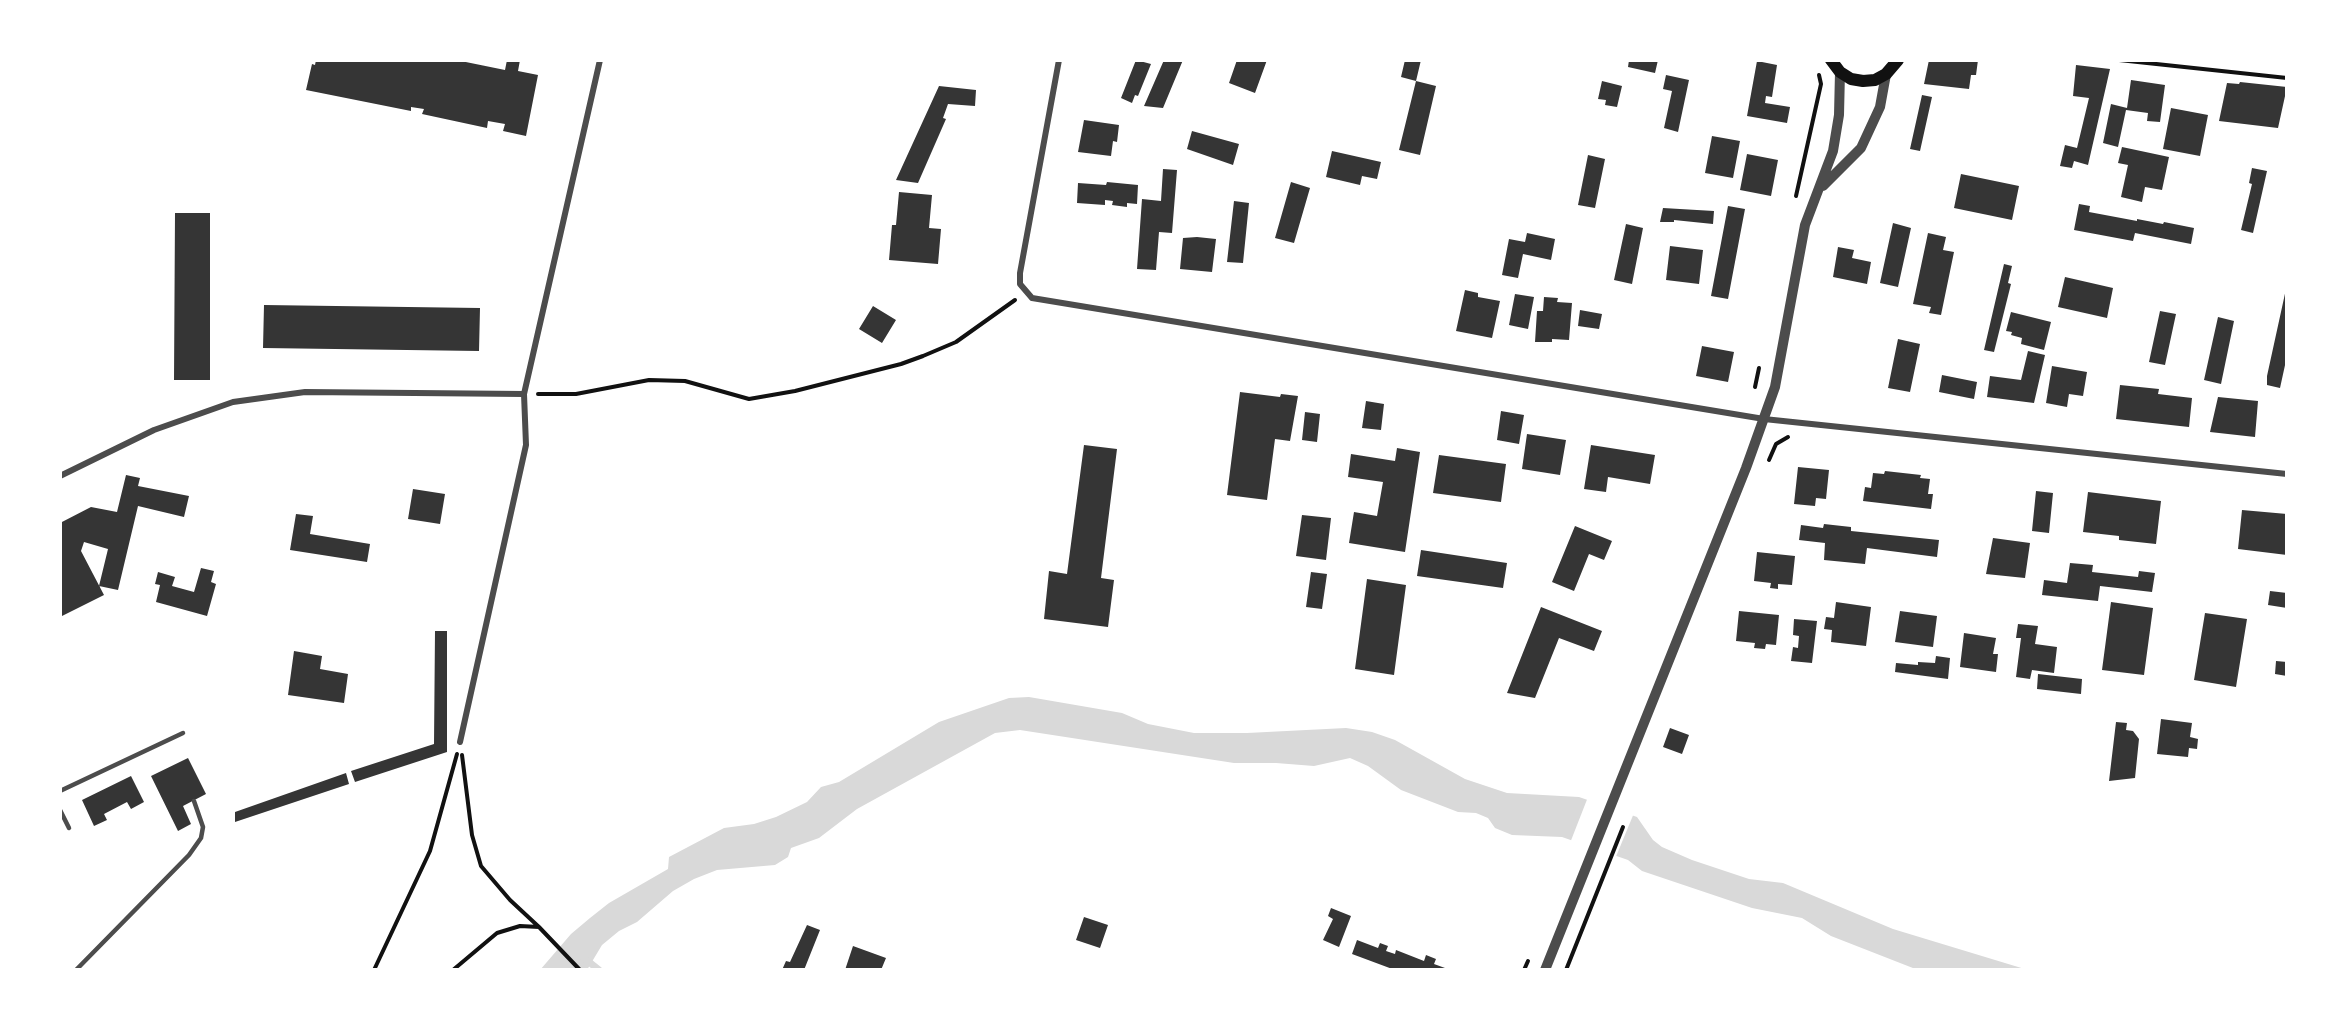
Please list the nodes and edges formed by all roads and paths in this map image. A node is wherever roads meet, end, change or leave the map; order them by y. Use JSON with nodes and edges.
{"nodes":[{"id":1,"x":600,"y":60,"type":"edge"},
{"id":2,"x":1059,"y":60,"type":"edge"},
{"id":3,"x":1831,"y":60,"type":"edge"},
{"id":4,"x":1898,"y":60,"type":"edge"},
{"id":5,"x":2119,"y":60,"type":"edge"},
{"id":6,"x":1816,"y":65,"type":"dead end"},
{"id":7,"x":1840,"y":72,"type":"junction"},
{"id":8,"x":1886,"y":74,"type":"junction"},
{"id":9,"x":2287,"y":78,"type":"edge"},
{"id":10,"x":1821,"y":188,"type":"junction"},
{"id":11,"x":1795,"y":198,"type":"dead end"},
{"id":12,"x":1026,"y":292,"type":"junction"},
{"id":13,"x":1761,"y":360,"type":"dead end"},
{"id":14,"x":1754,"y":390,"type":"dead end"},
{"id":15,"x":524,"y":394,"type":"junction"},
{"id":16,"x":1764,"y":419,"type":"junction"},
{"id":17,"x":1798,"y":438,"type":"dead end"},
{"id":18,"x":1767,"y":464,"type":"dead end"},
{"id":19,"x":2287,"y":474,"type":"edge"},
{"id":20,"x":60,"y":476,"type":"edge"},
{"id":21,"x":183,"y":733,"type":"dead end"},
{"id":22,"x":460,"y":742,"type":"junction"},
{"id":23,"x":60,"y":792,"type":"edge"},
{"id":24,"x":194,"y":801,"type":"dead end"},
{"id":25,"x":60,"y":810,"type":"edge"},
{"id":26,"x":1626,"y":820,"type":"dead end"},
{"id":27,"x":69,"y":828,"type":"dead end"},
{"id":28,"x":539,"y":927,"type":"junction"},
{"id":29,"x":76,"y":970,"type":"edge"},
{"id":30,"x":374,"y":970,"type":"edge"},
{"id":31,"x":453,"y":970,"type":"edge"},
{"id":32,"x":580,"y":970,"type":"edge"},
{"id":33,"x":1545,"y":970,"type":"edge"},
{"id":34,"x":1566,"y":970,"type":"edge"}],
"edges":[{"from":1,"to":15,"type":"street"},
{"from":2,"to":12,"type":"street"},
{"from":3,"to":7,"type":"main road"},
{"from":4,"to":8,"type":"main road"},
{"from":5,"to":9,"type":"path"},
{"from":6,"to":11,"type":"path"},
{"from":7,"to":8,"type":"main road"},
{"from":7,"to":10,"type":"street"},
{"from":8,"to":10,"type":"street"},
{"from":10,"to":16,"type":"street"},
{"from":12,"to":15,"type":"path"},
{"from":12,"to":16,"type":"street"},
{"from":13,"to":14,"type":"path"},
{"from":15,"to":20,"type":"street"},
{"from":15,"to":22,"type":"street"},
{"from":16,"to":19,"type":"street"},
{"from":16,"to":33,"type":"street"},
{"from":17,"to":18,"type":"path"},
{"from":21,"to":23,"type":"lane"},
{"from":22,"to":28,"type":"path"},
{"from":22,"to":30,"type":"path"},
{"from":24,"to":29,"type":"lane"},
{"from":25,"to":27,"type":"lane"},
{"from":26,"to":34,"type":"path"},
{"from":28,"to":31,"type":"path"},
{"from":28,"to":32,"type":"path"}]}
